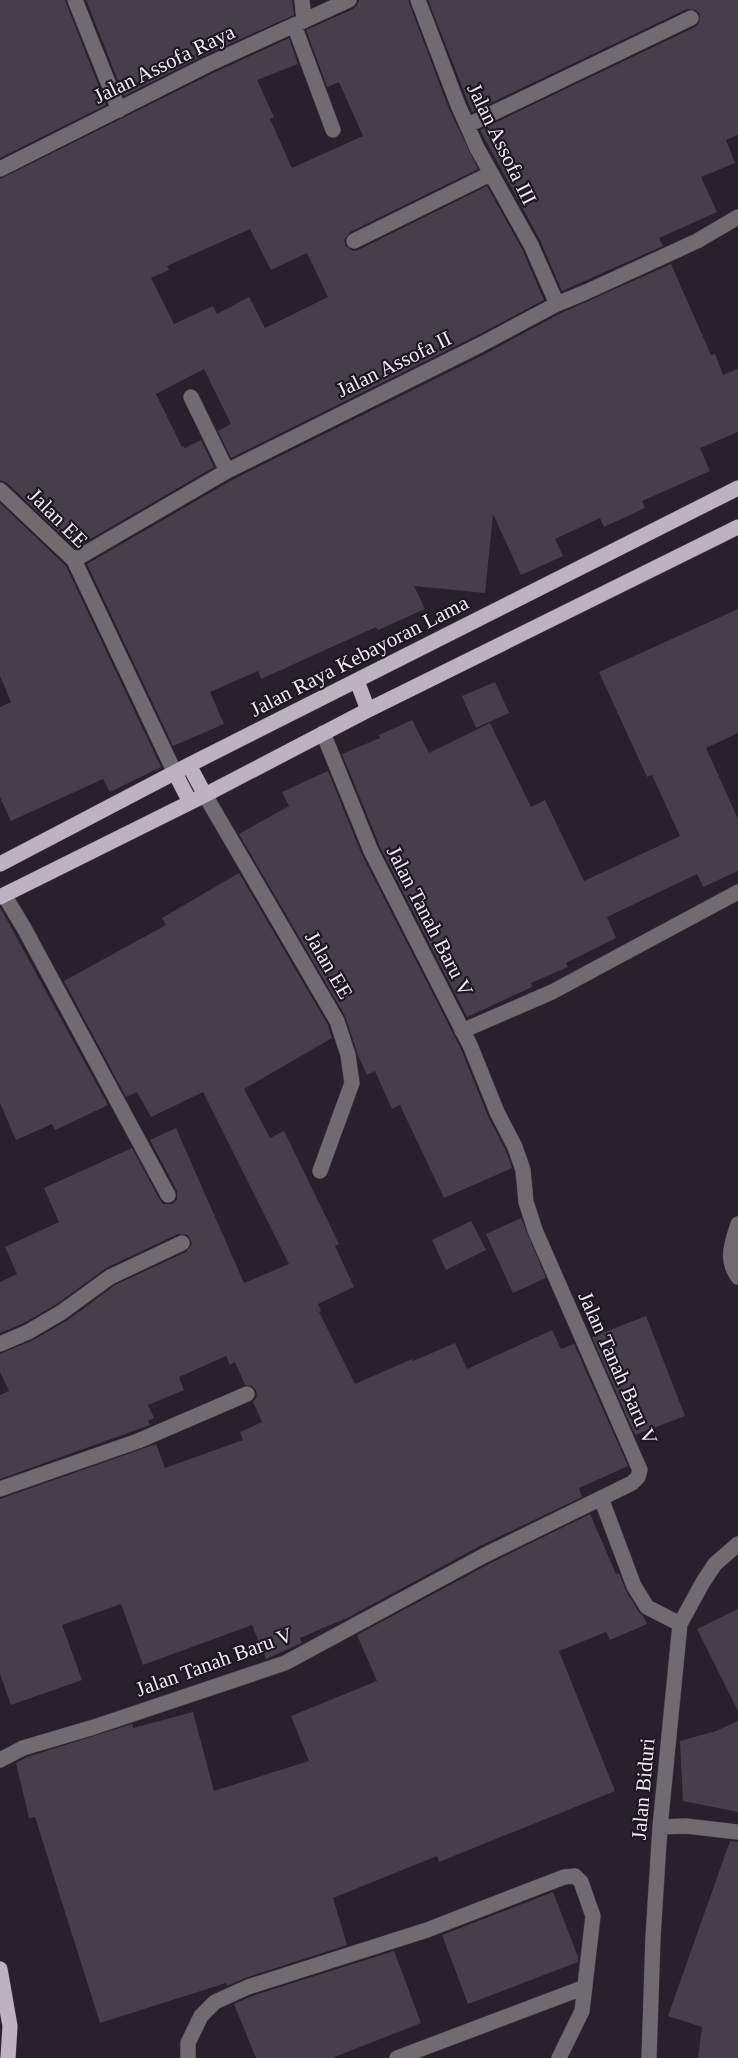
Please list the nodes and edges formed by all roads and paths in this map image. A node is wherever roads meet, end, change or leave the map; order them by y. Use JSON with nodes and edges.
{"nodes":[{"id":1,"x":75,"y":0,"type":"edge"},
{"id":2,"x":302,"y":0,"type":"edge"},
{"id":3,"x":349,"y":0,"type":"edge"},
{"id":4,"x":418,"y":0,"type":"edge"},
{"id":5,"x":692,"y":18,"type":"dead end"},
{"id":6,"x":299,"y":23,"type":"junction"},
{"id":7,"x":119,"y":110,"type":"junction"},
{"id":8,"x":468,"y":125,"type":"junction"},
{"id":9,"x":333,"y":130,"type":"dead end"},
{"id":10,"x":0,"y":169,"type":"edge"},
{"id":11,"x":490,"y":174,"type":"junction"},
{"id":12,"x":738,"y":217,"type":"edge"},
{"id":13,"x":354,"y":241,"type":"dead end"},
{"id":14,"x":557,"y":304,"type":"junction"},
{"id":15,"x":191,"y":397,"type":"dead end"},
{"id":16,"x":227,"y":471,"type":"junction"},
{"id":17,"x":738,"y":488,"type":"edge"},
{"id":18,"x":0,"y":490,"type":"edge"},
{"id":19,"x":738,"y":527,"type":"edge"},
{"id":20,"x":74,"y":560,"type":"junction"},
{"id":21,"x":357,"y":681,"type":"junction"},
{"id":22,"x":368,"y":710,"type":"junction"},
{"id":23,"x":323,"y":733,"type":"junction"},
{"id":24,"x":189,"y":765,"type":"junction"},
{"id":25,"x":175,"y":772,"type":"junction"},
{"id":26,"x":205,"y":795,"type":"junction"},
{"id":27,"x":190,"y":802,"type":"junction"},
{"id":28,"x":0,"y":864,"type":"edge"},
{"id":29,"x":738,"y":892,"type":"edge"},
{"id":30,"x":2,"y":896,"type":"edge"},
{"id":31,"x":462,"y":1031,"type":"junction"},
{"id":32,"x":320,"y":1171,"type":"dead end"},
{"id":33,"x":168,"y":1195,"type":"dead end"},
{"id":34,"x":738,"y":1224,"type":"edge"},
{"id":35,"x":183,"y":1243,"type":"dead end"},
{"id":36,"x":738,"y":1277,"type":"edge"},
{"id":37,"x":0,"y":1344,"type":"edge"},
{"id":38,"x":248,"y":1394,"type":"dead end"},
{"id":39,"x":0,"y":1489,"type":"edge"},
{"id":40,"x":601,"y":1498,"type":"junction"},
{"id":41,"x":738,"y":1544,"type":"edge"},
{"id":42,"x":680,"y":1624,"type":"junction"},
{"id":43,"x":0,"y":1760,"type":"edge"},
{"id":44,"x":660,"y":1827,"type":"junction"},
{"id":45,"x":738,"y":1832,"type":"edge"},
{"id":46,"x":0,"y":1969,"type":"edge"},
{"id":47,"x":585,"y":1988,"type":"junction"},
{"id":48,"x":8,"y":2058,"type":"edge"},
{"id":49,"x":188,"y":2058,"type":"edge"},
{"id":50,"x":397,"y":2058,"type":"edge"},
{"id":51,"x":560,"y":2058,"type":"edge"},
{"id":52,"x":649,"y":2058,"type":"edge"}],
"edges":[{"from":1,"to":7,"type":"street"},
{"from":2,"to":6,"type":"street"},
{"from":3,"to":6,"type":"street","name":"Jalan Assofa Raya"},
{"from":4,"to":8,"type":"street","name":"Jalan Assofa III"},
{"from":5,"to":8,"type":"street"},
{"from":6,"to":7,"type":"street","name":"Jalan Assofa Raya"},
{"from":6,"to":9,"type":"street"},
{"from":7,"to":10,"type":"street","name":"Jalan Assofa Raya"},
{"from":8,"to":11,"type":"street","name":"Jalan Assofa III"},
{"from":11,"to":13,"type":"street"},
{"from":11,"to":14,"type":"street","name":"Jalan Assofa III"},
{"from":12,"to":14,"type":"street","name":"Jalan Assofa II"},
{"from":14,"to":16,"type":"street","name":"Jalan Assofa II"},
{"from":15,"to":16,"type":"street"},
{"from":16,"to":20,"type":"street","name":"Jalan Assofa II"},
{"from":17,"to":21,"type":"main road","name":"Jalan Raya Kebayoran Lama"},
{"from":18,"to":20,"type":"street","name":"Jalan EE"},
{"from":19,"to":22,"type":"main road"},
{"from":20,"to":25,"type":"street","name":"Jalan EE"},
{"from":21,"to":22,"type":"main road"},
{"from":21,"to":24,"type":"main road","name":"Jalan Raya Kebayoran Lama"},
{"from":22,"to":23,"type":"main road"},
{"from":23,"to":26,"type":"main road"},
{"from":23,"to":31,"type":"street","name":"Jalan Tanah Baru V"},
{"from":24,"to":25,"type":"main road","name":"Jalan Raya Kebayoran Lama"},
{"from":24,"to":26,"type":"main road"},
{"from":25,"to":27,"type":"main road"},
{"from":25,"to":28,"type":"main road","name":"Jalan Raya Kebayoran Lama"},
{"from":26,"to":27,"type":"main road"},
{"from":26,"to":32,"type":"street","name":"Jalan EE"},
{"from":27,"to":30,"type":"main road"},
{"from":29,"to":31,"type":"street"},
{"from":30,"to":33,"type":"street"},
{"from":31,"to":40,"type":"street","name":"Jalan Tanah Baru V"},
{"from":34,"to":36,"type":"street"},
{"from":35,"to":37,"type":"street"},
{"from":38,"to":39,"type":"street"},
{"from":40,"to":42,"type":"street"},
{"from":40,"to":43,"type":"street","name":"Jalan Tanah Baru V"},
{"from":41,"to":42,"type":"street","name":"Jalan Biduri"},
{"from":42,"to":44,"type":"street","name":"Jalan Biduri"},
{"from":44,"to":45,"type":"street"},
{"from":44,"to":52,"type":"street","name":"Jalan Biduri"},
{"from":46,"to":48,"type":"main road"},
{"from":47,"to":49,"type":"street"},
{"from":47,"to":50,"type":"street"},
{"from":47,"to":51,"type":"street"}]}
